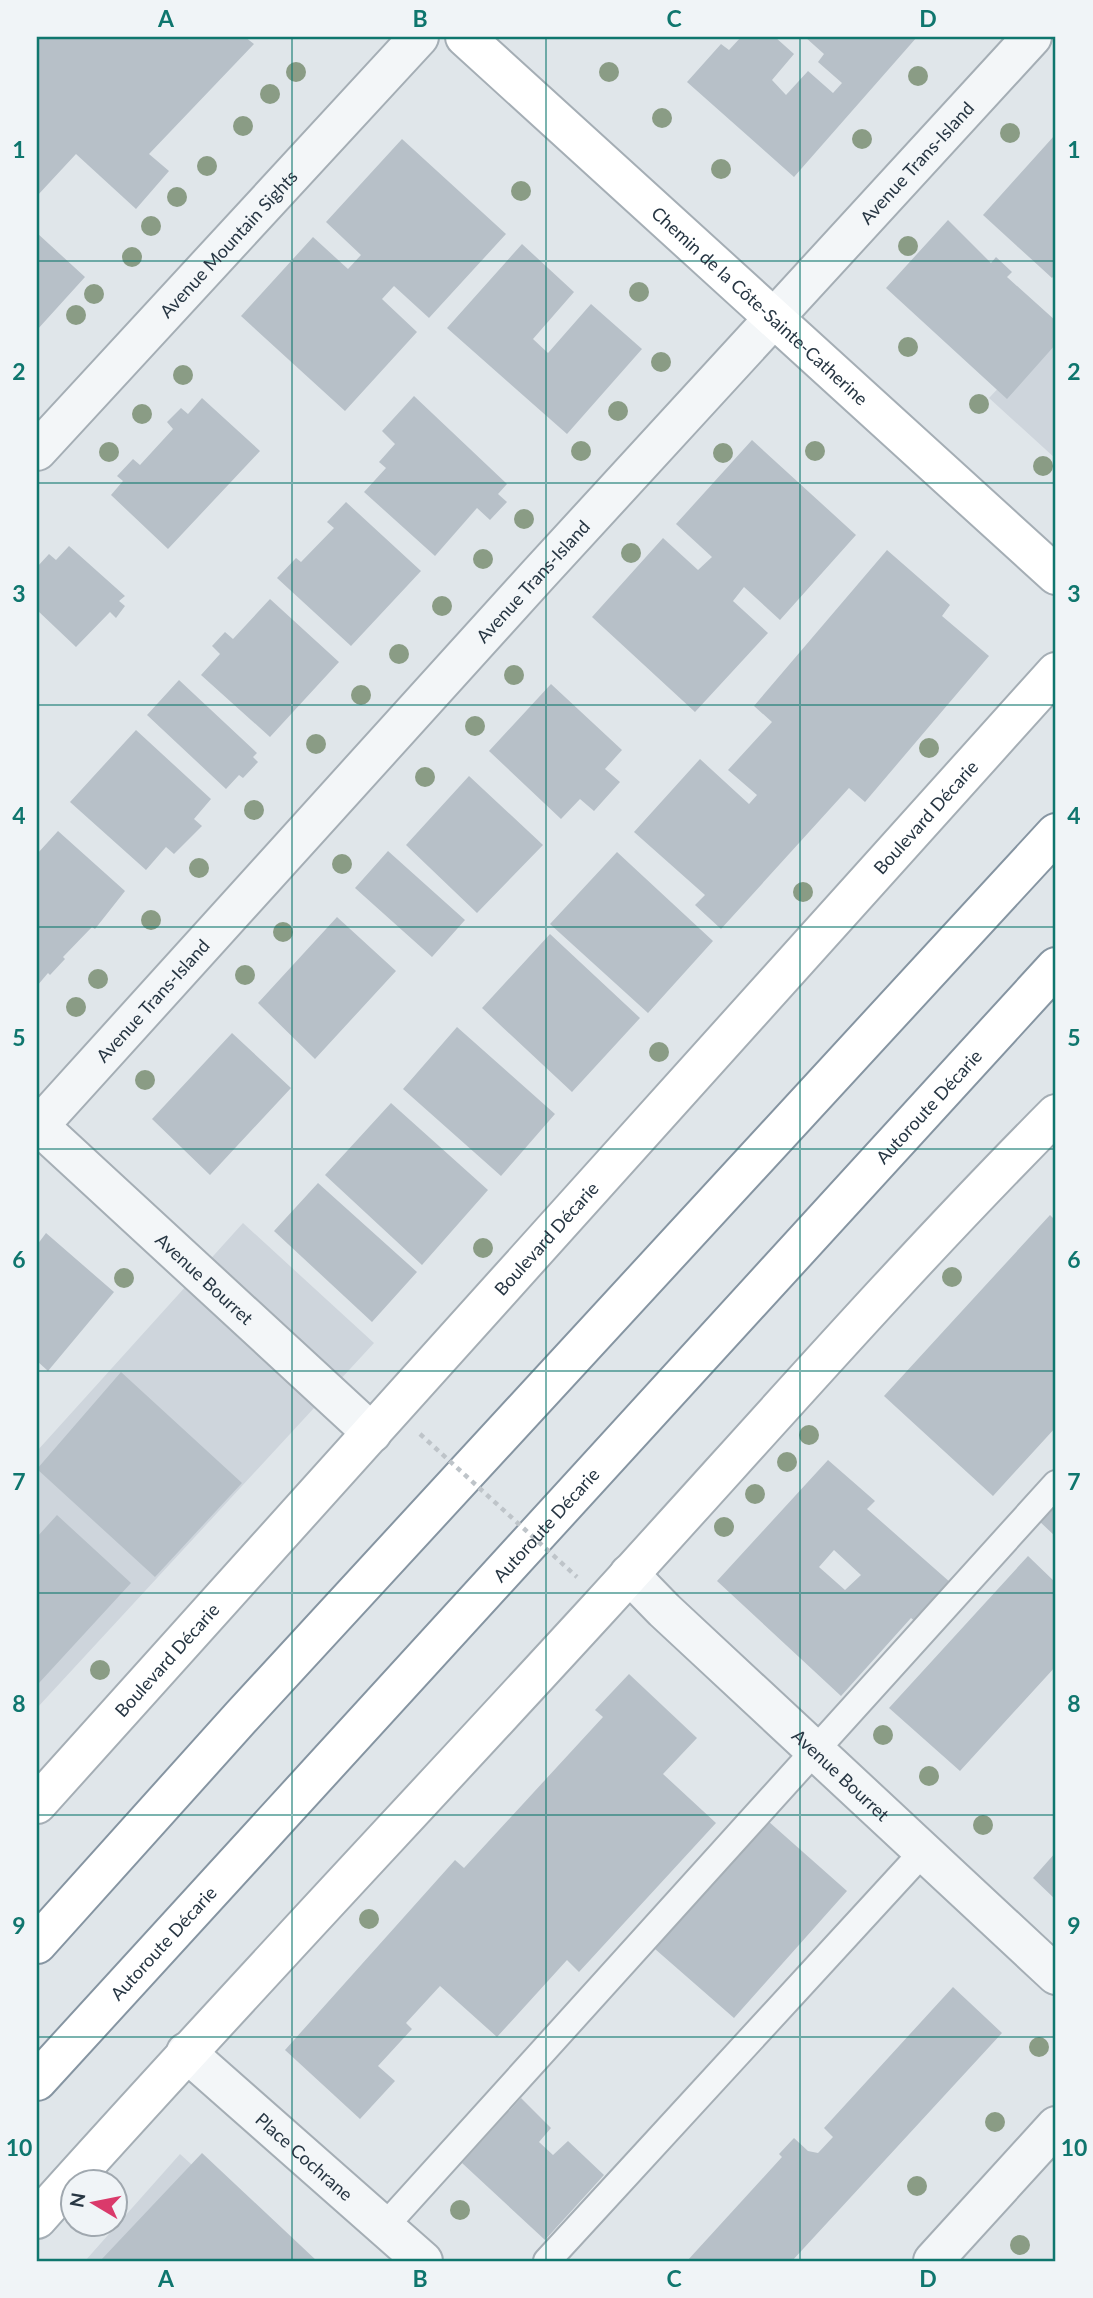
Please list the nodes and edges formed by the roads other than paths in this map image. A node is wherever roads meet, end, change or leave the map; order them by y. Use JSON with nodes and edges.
{"nodes":[{"id":1,"x":419,"y":37,"type":"edge"},
{"id":2,"x":465,"y":37,"type":"edge"},
{"id":3,"x":1032,"y":37,"type":"edge"},
{"id":4,"x":774,"y":319,"type":"junction"},
{"id":5,"x":37,"y":451,"type":"edge"},
{"id":6,"x":1056,"y":575,"type":"edge"},
{"id":7,"x":1056,"y":672,"type":"edge"},
{"id":8,"x":1056,"y":833,"type":"edge"},
{"id":9,"x":1056,"y":967,"type":"edge"},
{"id":10,"x":1056,"y":1116,"type":"edge"},
{"id":11,"x":37,"y":1126,"type":"edge"},
{"id":12,"x":372,"y":1433,"type":"junction"},
{"id":13,"x":1056,"y":1484,"type":"edge"},
{"id":14,"x":629,"y":1574,"type":"junction"},
{"id":15,"x":814,"y":1751,"type":"junction"},
{"id":16,"x":37,"y":1804,"type":"edge"},
{"id":17,"x":923,"y":1852,"type":"junction"},
{"id":18,"x":37,"y":1944,"type":"edge"},
{"id":19,"x":1056,"y":1975,"type":"edge"},
{"id":20,"x":186,"y":2052,"type":"junction"},
{"id":21,"x":37,"y":2081,"type":"edge"},
{"id":22,"x":1056,"y":2126,"type":"edge"},
{"id":23,"x":37,"y":2219,"type":"edge"},
{"id":24,"x":385,"y":2226,"type":"junction"},
{"id":25,"x":423,"y":2261,"type":"edge"},
{"id":26,"x":547,"y":2261,"type":"edge"},
{"id":27,"x":933,"y":2261,"type":"edge"}],
"edges":[{"from":1,"to":5,"type":"street","name":"Avenue Mountain Sights"},
{"from":2,"to":4,"type":"main road","name":"Chemin de la Côte-Sainte-Catherine"},
{"from":3,"to":4,"type":"street","name":"Avenue Trans-Island"},
{"from":4,"to":6,"type":"main road","name":"Chemin de la Côte-Sainte-Catherine"},
{"from":4,"to":11,"type":"street","name":"Avenue Trans-Island"},
{"from":7,"to":12,"type":"main road","name":"Boulevard Décarie"},
{"from":8,"to":18,"type":"main road"},
{"from":9,"to":21,"type":"main road","name":"Autoroute Décarie"},
{"from":10,"to":14,"type":"main road"},
{"from":11,"to":12,"type":"street","name":"Avenue Bourret"},
{"from":12,"to":16,"type":"main road","name":"Boulevard Décarie"},
{"from":13,"to":15,"type":"lane"},
{"from":14,"to":15,"type":"street","name":"Avenue Bourret"},
{"from":14,"to":20,"type":"main road"},
{"from":15,"to":17,"type":"street","name":"Avenue Bourret"},
{"from":15,"to":24,"type":"lane"},
{"from":17,"to":19,"type":"street","name":"Avenue Bourret"},
{"from":17,"to":26,"type":"lane"},
{"from":20,"to":23,"type":"main road"},
{"from":20,"to":24,"type":"street","name":"Place Cochrane"},
{"from":22,"to":27,"type":"street"},
{"from":24,"to":25,"type":"street","name":"Place Cochrane"}]}
